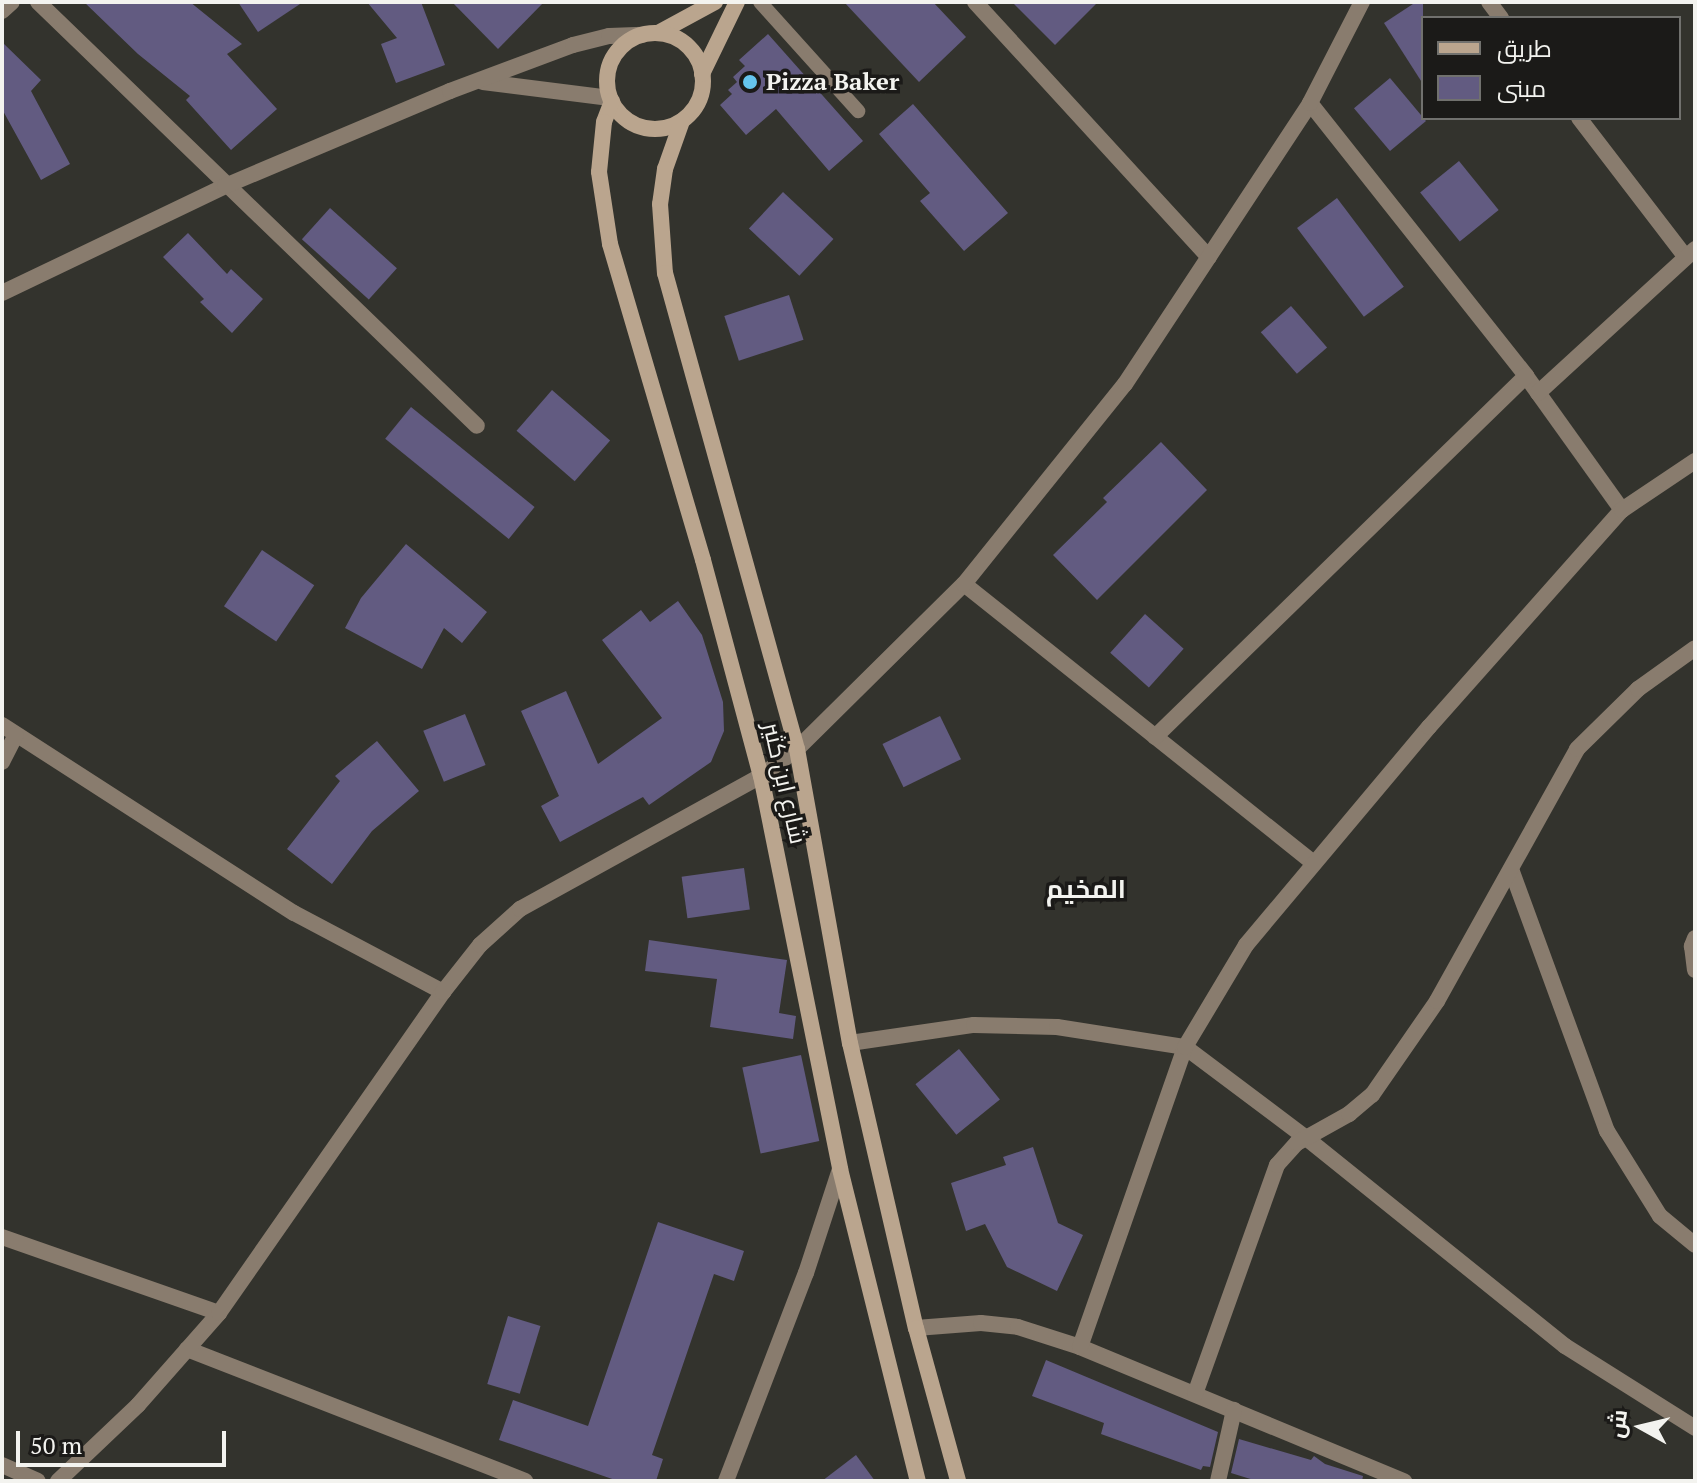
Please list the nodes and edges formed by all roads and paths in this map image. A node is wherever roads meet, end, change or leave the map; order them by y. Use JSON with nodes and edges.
{"nodes":[{"id":1,"x":12,"y":2,"type":"edge"},
{"id":2,"x":38,"y":2,"type":"edge"},
{"id":3,"x":715,"y":2,"type":"edge"},
{"id":4,"x":737,"y":2,"type":"edge"},
{"id":5,"x":760,"y":2,"type":"edge"},
{"id":6,"x":975,"y":2,"type":"edge"},
{"id":7,"x":1362,"y":2,"type":"edge"},
{"id":8,"x":2,"y":11,"type":"edge"},
{"id":9,"x":651,"y":34,"type":"junction"},
{"id":10,"x":702,"y":74,"type":"junction"},
{"id":11,"x":477,"y":81,"type":"junction"},
{"id":12,"x":611,"y":99,"type":"junction"},
{"id":13,"x":1310,"y":103,"type":"junction"},
{"id":14,"x":858,"y":111,"type":"dead end"},
{"id":15,"x":1581,"y":120,"type":"edge"},
{"id":16,"x":682,"y":121,"type":"junction"},
{"id":17,"x":225,"y":186,"type":"junction"},
{"id":18,"x":1690,"y":253,"type":"edge"},
{"id":19,"x":1209,"y":257,"type":"junction"},
{"id":20,"x":2,"y":293,"type":"edge"},
{"id":21,"x":1526,"y":376,"type":"junction"},
{"id":22,"x":1538,"y":393,"type":"junction"},
{"id":23,"x":477,"y":426,"type":"dead end"},
{"id":24,"x":1695,"y":461,"type":"edge"},
{"id":25,"x":1622,"y":510,"type":"junction"},
{"id":26,"x":964,"y":584,"type":"junction"},
{"id":27,"x":1695,"y":648,"type":"edge"},
{"id":28,"x":9,"y":730,"type":"edge"},
{"id":29,"x":1155,"y":737,"type":"junction"},
{"id":30,"x":797,"y":749,"type":"junction"},
{"id":31,"x":2,"y":762,"type":"edge"},
{"id":32,"x":761,"y":776,"type":"junction"},
{"id":33,"x":1313,"y":863,"type":"junction"},
{"id":34,"x":1511,"y":869,"type":"junction"},
{"id":35,"x":1695,"y":938,"type":"edge"},
{"id":36,"x":1695,"y":970,"type":"edge"},
{"id":37,"x":443,"y":992,"type":"junction"},
{"id":38,"x":850,"y":1043,"type":"junction"},
{"id":39,"x":1185,"y":1047,"type":"junction"},
{"id":40,"x":1305,"y":1137,"type":"junction"},
{"id":41,"x":840,"y":1169,"type":"junction"},
{"id":42,"x":2,"y":1237,"type":"edge"},
{"id":43,"x":1695,"y":1245,"type":"edge"},
{"id":44,"x":219,"y":1313,"type":"junction"},
{"id":45,"x":916,"y":1328,"type":"junction"},
{"id":46,"x":1080,"y":1347,"type":"junction"},
{"id":47,"x":187,"y":1349,"type":"junction"},
{"id":48,"x":1195,"y":1394,"type":"junction"},
{"id":49,"x":1234,"y":1410,"type":"junction"},
{"id":50,"x":1695,"y":1428,"type":"edge"},
{"id":51,"x":2,"y":1465,"type":"edge"},
{"id":52,"x":38,"y":1481,"type":"edge"},
{"id":53,"x":58,"y":1481,"type":"edge"},
{"id":54,"x":525,"y":1481,"type":"edge"},
{"id":55,"x":726,"y":1481,"type":"edge"},
{"id":56,"x":918,"y":1481,"type":"edge"},
{"id":57,"x":958,"y":1481,"type":"edge"},
{"id":58,"x":1218,"y":1481,"type":"edge"},
{"id":59,"x":1404,"y":1481,"type":"edge"}],
"edges":[{"from":1,"to":8,"type":"street"},
{"from":2,"to":17,"type":"street"},
{"from":3,"to":9,"type":"street"},
{"from":4,"to":10,"type":"street"},
{"from":5,"to":14,"type":"lane"},
{"from":6,"to":19,"type":"street"},
{"from":7,"to":13,"type":"street"},
{"from":9,"to":10,"type":"street"},
{"from":9,"to":11,"type":"street"},
{"from":9,"to":12,"type":"street"},
{"from":10,"to":16,"type":"street"},
{"from":11,"to":12,"type":"street"},
{"from":11,"to":17,"type":"street"},
{"from":12,"to":16,"type":"street"},
{"from":12,"to":32,"type":"street","name":"شارع ابن كثير"},
{"from":13,"to":19,"type":"street"},
{"from":13,"to":21,"type":"street"},
{"from":15,"to":18,"type":"street"},
{"from":16,"to":30,"type":"street","name":"شارع ابن كثير"},
{"from":17,"to":20,"type":"street"},
{"from":17,"to":23,"type":"street"},
{"from":18,"to":22,"type":"street"},
{"from":19,"to":26,"type":"street"},
{"from":21,"to":22,"type":"street"},
{"from":21,"to":29,"type":"street"},
{"from":22,"to":25,"type":"street"},
{"from":24,"to":25,"type":"street"},
{"from":25,"to":33,"type":"street"},
{"from":26,"to":29,"type":"street"},
{"from":26,"to":30,"type":"street"},
{"from":27,"to":34,"type":"street"},
{"from":28,"to":31,"type":"street"},
{"from":28,"to":37,"type":"street"},
{"from":29,"to":33,"type":"street"},
{"from":30,"to":32,"type":"street"},
{"from":30,"to":38,"type":"street","name":"شارع ابن كثير"},
{"from":32,"to":37,"type":"street"},
{"from":32,"to":41,"type":"street","name":"شارع ابن كثير"},
{"from":33,"to":39,"type":"street"},
{"from":34,"to":40,"type":"street"},
{"from":34,"to":43,"type":"street"},
{"from":35,"to":36,"type":"street"},
{"from":37,"to":44,"type":"street"},
{"from":38,"to":39,"type":"street"},
{"from":38,"to":45,"type":"street","name":"شارع ابن كثير"},
{"from":39,"to":40,"type":"street"},
{"from":39,"to":46,"type":"street"},
{"from":40,"to":48,"type":"street"},
{"from":40,"to":50,"type":"street"},
{"from":41,"to":55,"type":"street"},
{"from":41,"to":56,"type":"street","name":"شارع ابن كثير"},
{"from":42,"to":44,"type":"street"},
{"from":44,"to":47,"type":"street"},
{"from":45,"to":46,"type":"street"},
{"from":45,"to":57,"type":"street","name":"شارع ابن كثير"},
{"from":46,"to":48,"type":"street"},
{"from":47,"to":53,"type":"street"},
{"from":47,"to":54,"type":"street"},
{"from":48,"to":49,"type":"street"},
{"from":49,"to":58,"type":"street"},
{"from":49,"to":59,"type":"street"},
{"from":51,"to":52,"type":"street"}]}
